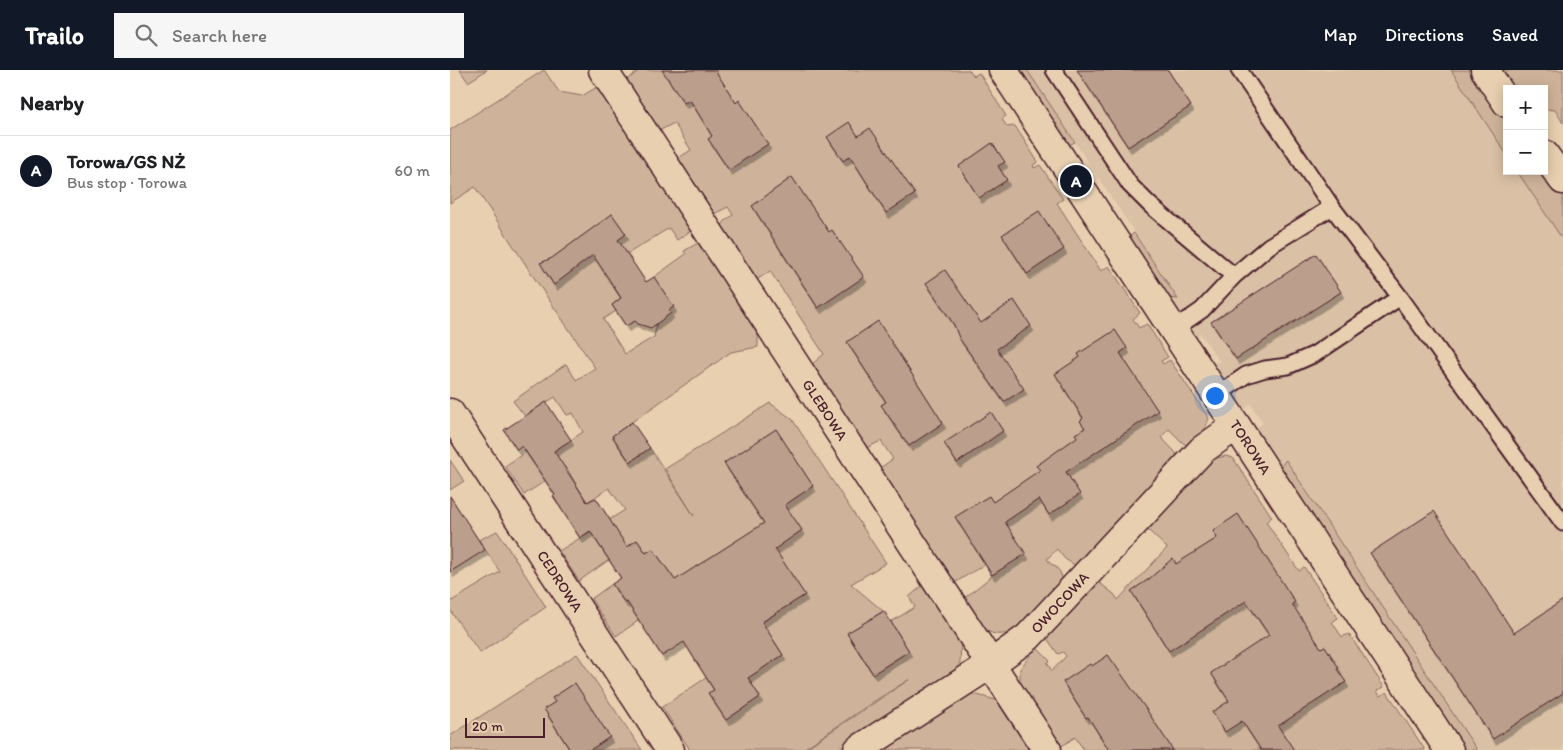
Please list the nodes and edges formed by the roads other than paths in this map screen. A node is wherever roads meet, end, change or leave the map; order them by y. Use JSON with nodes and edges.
{"nodes":[{"id":1,"x":602,"y":70,"type":"edge"},
{"id":2,"x":1003,"y":70,"type":"edge"},
{"id":3,"x":1054,"y":70,"type":"edge"},
{"id":4,"x":1239,"y":70,"type":"edge"},
{"id":5,"x":1485,"y":70,"type":"edge"},
{"id":6,"x":1503,"y":97,"type":"edge"},
{"id":7,"x":1548,"y":159,"type":"edge"},
{"id":8,"x":1563,"y":180,"type":"edge"},
{"id":9,"x":1332,"y":206,"type":"junction"},
{"id":10,"x":1234,"y":276,"type":"junction"},
{"id":11,"x":1400,"y":297,"type":"junction"},
{"id":12,"x":1173,"y":330,"type":"junction"},
{"id":13,"x":1216,"y":395,"type":"junction"},
{"id":14,"x":450,"y":413,"type":"edge"},
{"id":15,"x":1237,"y":427,"type":"junction"},
{"id":16,"x":1563,"y":523,"type":"edge"},
{"id":17,"x":991,"y":664,"type":"junction"},
{"id":18,"x":670,"y":750,"type":"edge"},
{"id":19,"x":858,"y":750,"type":"edge"},
{"id":20,"x":1047,"y":750,"type":"edge"},
{"id":21,"x":1449,"y":750,"type":"edge"}],
"edges":[{"from":1,"to":17,"type":"street","name":"GLEBOWA"},
{"from":2,"to":12,"type":"street","name":"TOROWA"},
{"from":3,"to":10,"type":"lane"},
{"from":4,"to":9,"type":"lane"},
{"from":5,"to":6,"type":"street"},
{"from":7,"to":8,"type":"street"},
{"from":9,"to":10,"type":"lane"},
{"from":9,"to":11,"type":"lane"},
{"from":10,"to":12,"type":"lane"},
{"from":11,"to":13,"type":"lane"},
{"from":11,"to":16,"type":"lane"},
{"from":12,"to":13,"type":"street","name":"TOROWA"},
{"from":13,"to":15,"type":"street","name":"TOROWA"},
{"from":14,"to":18,"type":"street","name":"CEDROWA"},
{"from":15,"to":17,"type":"street","name":"OWOCOWA"},
{"from":15,"to":21,"type":"street","name":"TOROWA"},
{"from":17,"to":19,"type":"street","name":"OWOCOWA"},
{"from":17,"to":20,"type":"street","name":"GLEBOWA"}]}
